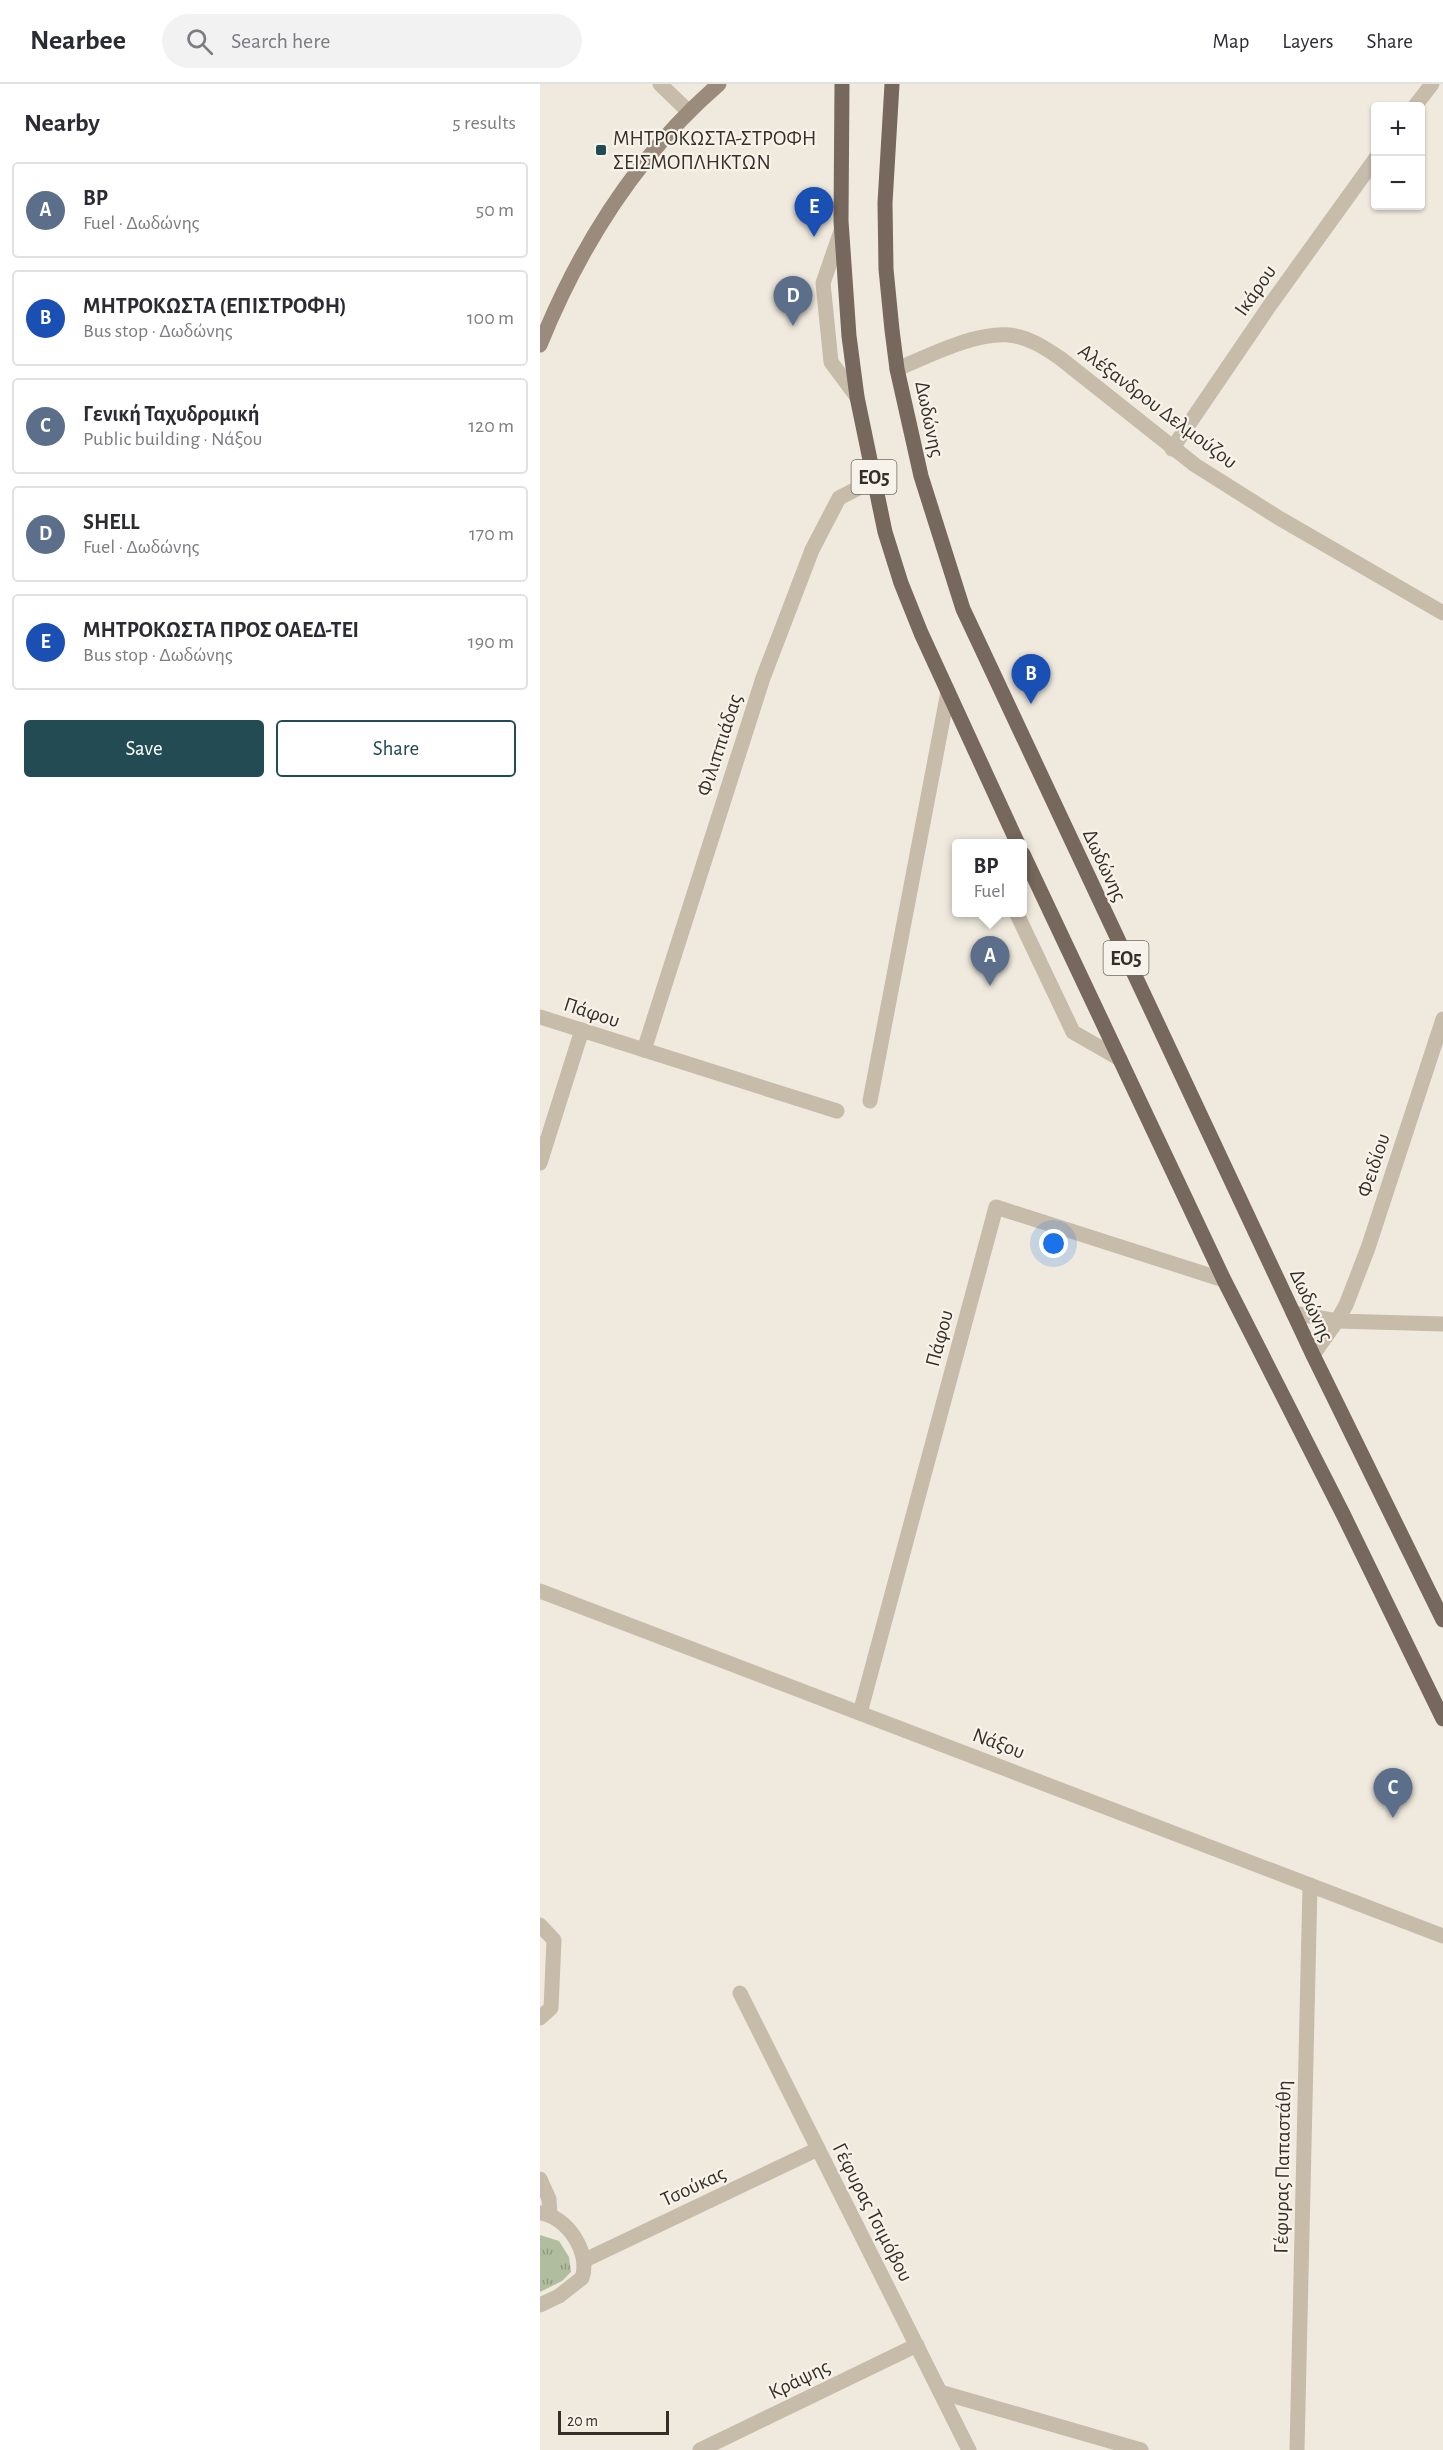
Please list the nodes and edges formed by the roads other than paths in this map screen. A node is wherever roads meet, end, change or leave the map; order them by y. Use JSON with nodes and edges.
{"nodes":[{"id":1,"x":660,"y":84,"type":"edge"},
{"id":2,"x":719,"y":84,"type":"edge"},
{"id":3,"x":842,"y":84,"type":"edge"},
{"id":4,"x":892,"y":84,"type":"edge"},
{"id":5,"x":1432,"y":84,"type":"edge"},
{"id":6,"x":1417,"y":102,"type":"edge"},
{"id":7,"x":688,"y":111,"type":"junction"},
{"id":8,"x":1371,"y":165,"type":"edge"},
{"id":9,"x":841,"y":231,"type":"junction"},
{"id":10,"x":540,"y":345,"type":"edge"},
{"id":11,"x":897,"y":369,"type":"junction"},
{"id":12,"x":857,"y":397,"type":"junction"},
{"id":13,"x":1172,"y":448,"type":"junction"},
{"id":14,"x":874,"y":480,"type":"junction"},
{"id":15,"x":1443,"y":613,"type":"edge"},
{"id":16,"x":948,"y":692,"type":"junction"},
{"id":17,"x":1011,"y":836,"type":"edge"},
{"id":18,"x":1027,"y":862,"type":"edge"},
{"id":19,"x":1018,"y":917,"type":"edge"},
{"id":20,"x":540,"y":1017,"type":"edge"},
{"id":21,"x":1443,"y":1019,"type":"edge"},
{"id":22,"x":582,"y":1030,"type":"junction"},
{"id":23,"x":644,"y":1050,"type":"junction"},
{"id":24,"x":1120,"y":1059,"type":"junction"},
{"id":25,"x":870,"y":1101,"type":"dead end"},
{"id":26,"x":837,"y":1111,"type":"dead end"},
{"id":27,"x":540,"y":1163,"type":"edge"},
{"id":28,"x":1224,"y":1280,"type":"junction"},
{"id":29,"x":1293,"y":1313,"type":"junction"},
{"id":30,"x":1337,"y":1321,"type":"junction"},
{"id":31,"x":1443,"y":1324,"type":"edge"},
{"id":32,"x":1313,"y":1355,"type":"junction"},
{"id":33,"x":540,"y":1591,"type":"edge"},
{"id":34,"x":1443,"y":1620,"type":"edge"},
{"id":35,"x":860,"y":1713,"type":"junction"},
{"id":36,"x":1443,"y":1719,"type":"edge"},
{"id":37,"x":1310,"y":1885,"type":"junction"},
{"id":38,"x":540,"y":1925,"type":"edge"},
{"id":39,"x":1443,"y":1936,"type":"edge"},
{"id":40,"x":740,"y":1993,"type":"dead end"},
{"id":41,"x":540,"y":2018,"type":"edge"},
{"id":42,"x":818,"y":2149,"type":"junction"},
{"id":43,"x":540,"y":2179,"type":"edge"},
{"id":44,"x":545,"y":2214,"type":"edge"},
{"id":45,"x":585,"y":2260,"type":"junction"},
{"id":46,"x":540,"y":2305,"type":"edge"},
{"id":47,"x":917,"y":2345,"type":"junction"},
{"id":48,"x":940,"y":2392,"type":"junction"},
{"id":49,"x":700,"y":2450,"type":"edge"},
{"id":50,"x":969,"y":2450,"type":"edge"},
{"id":51,"x":1141,"y":2450,"type":"edge"},
{"id":52,"x":1297,"y":2450,"type":"edge"}],
"edges":[{"from":1,"to":7,"type":"street"},
{"from":2,"to":7,"type":"street"},
{"from":3,"to":9,"type":"main road","number":"ΕΟ5"},
{"from":4,"to":11,"type":"main road","name":"Δωδώνης","number":"ΕΟ5"},
{"from":5,"to":6,"type":"street"},
{"from":7,"to":10,"type":"street"},
{"from":8,"to":13,"type":"street","name":"Ικάρου"},
{"from":9,"to":12,"type":"main road","number":"ΕΟ5"},
{"from":9,"to":12,"type":"street"},
{"from":11,"to":13,"type":"street","name":"Αλέξανδρου Δελμούζου"},
{"from":11,"to":29,"type":"main road","name":"Δωδώνης","number":"ΕΟ5"},
{"from":12,"to":14,"type":"main road","number":"ΕΟ5"},
{"from":13,"to":15,"type":"street","name":"Αλέξανδρου Δελμούζου"},
{"from":14,"to":16,"type":"main road","number":"ΕΟ5"},
{"from":14,"to":23,"type":"street","name":"Φιλιππιάδας"},
{"from":16,"to":17,"type":"main road","number":"ΕΟ5"},
{"from":16,"to":25,"type":"street"},
{"from":18,"to":24,"type":"main road","number":"ΕΟ5"},
{"from":19,"to":24,"type":"street"},
{"from":20,"to":22,"type":"street","name":"Πάφου"},
{"from":21,"to":30,"type":"street","name":"Φειδίου"},
{"from":22,"to":23,"type":"street","name":"Πάφου"},
{"from":22,"to":27,"type":"street"},
{"from":23,"to":26,"type":"street","name":"Πάφου"},
{"from":24,"to":28,"type":"main road","number":"ΕΟ5"},
{"from":28,"to":35,"type":"street","name":"Πάφου"},
{"from":28,"to":36,"type":"main road","number":"ΕΟ5"},
{"from":29,"to":30,"type":"street"},
{"from":29,"to":32,"type":"main road","name":"Δωδώνης","number":"ΕΟ5"},
{"from":30,"to":31,"type":"street"},
{"from":30,"to":32,"type":"street","name":"Φειδίου"},
{"from":32,"to":34,"type":"main road","name":"Δωδώνης","number":"ΕΟ5"},
{"from":33,"to":35,"type":"street","name":"Νάξου"},
{"from":35,"to":37,"type":"street","name":"Νάξου"},
{"from":37,"to":39,"type":"street","name":"Νάξου"},
{"from":37,"to":52,"type":"street","name":"Γέφυρας Παπαστάθη"},
{"from":38,"to":41,"type":"street"},
{"from":40,"to":42,"type":"street","name":"Γέφυρας Τσιμόβου"},
{"from":42,"to":45,"type":"street","name":"Τσούκας"},
{"from":42,"to":47,"type":"street","name":"Γέφυρας Τσιμόβου"},
{"from":43,"to":44,"type":"street"},
{"from":44,"to":45,"type":"street"},
{"from":45,"to":46,"type":"street"},
{"from":47,"to":48,"type":"street","name":"Γέφυρας Τσιμόβου"},
{"from":47,"to":49,"type":"street","name":"Κράψης"},
{"from":48,"to":50,"type":"street","name":"Γέφυρας Τσιμόβου"},
{"from":48,"to":51,"type":"street"}]}
